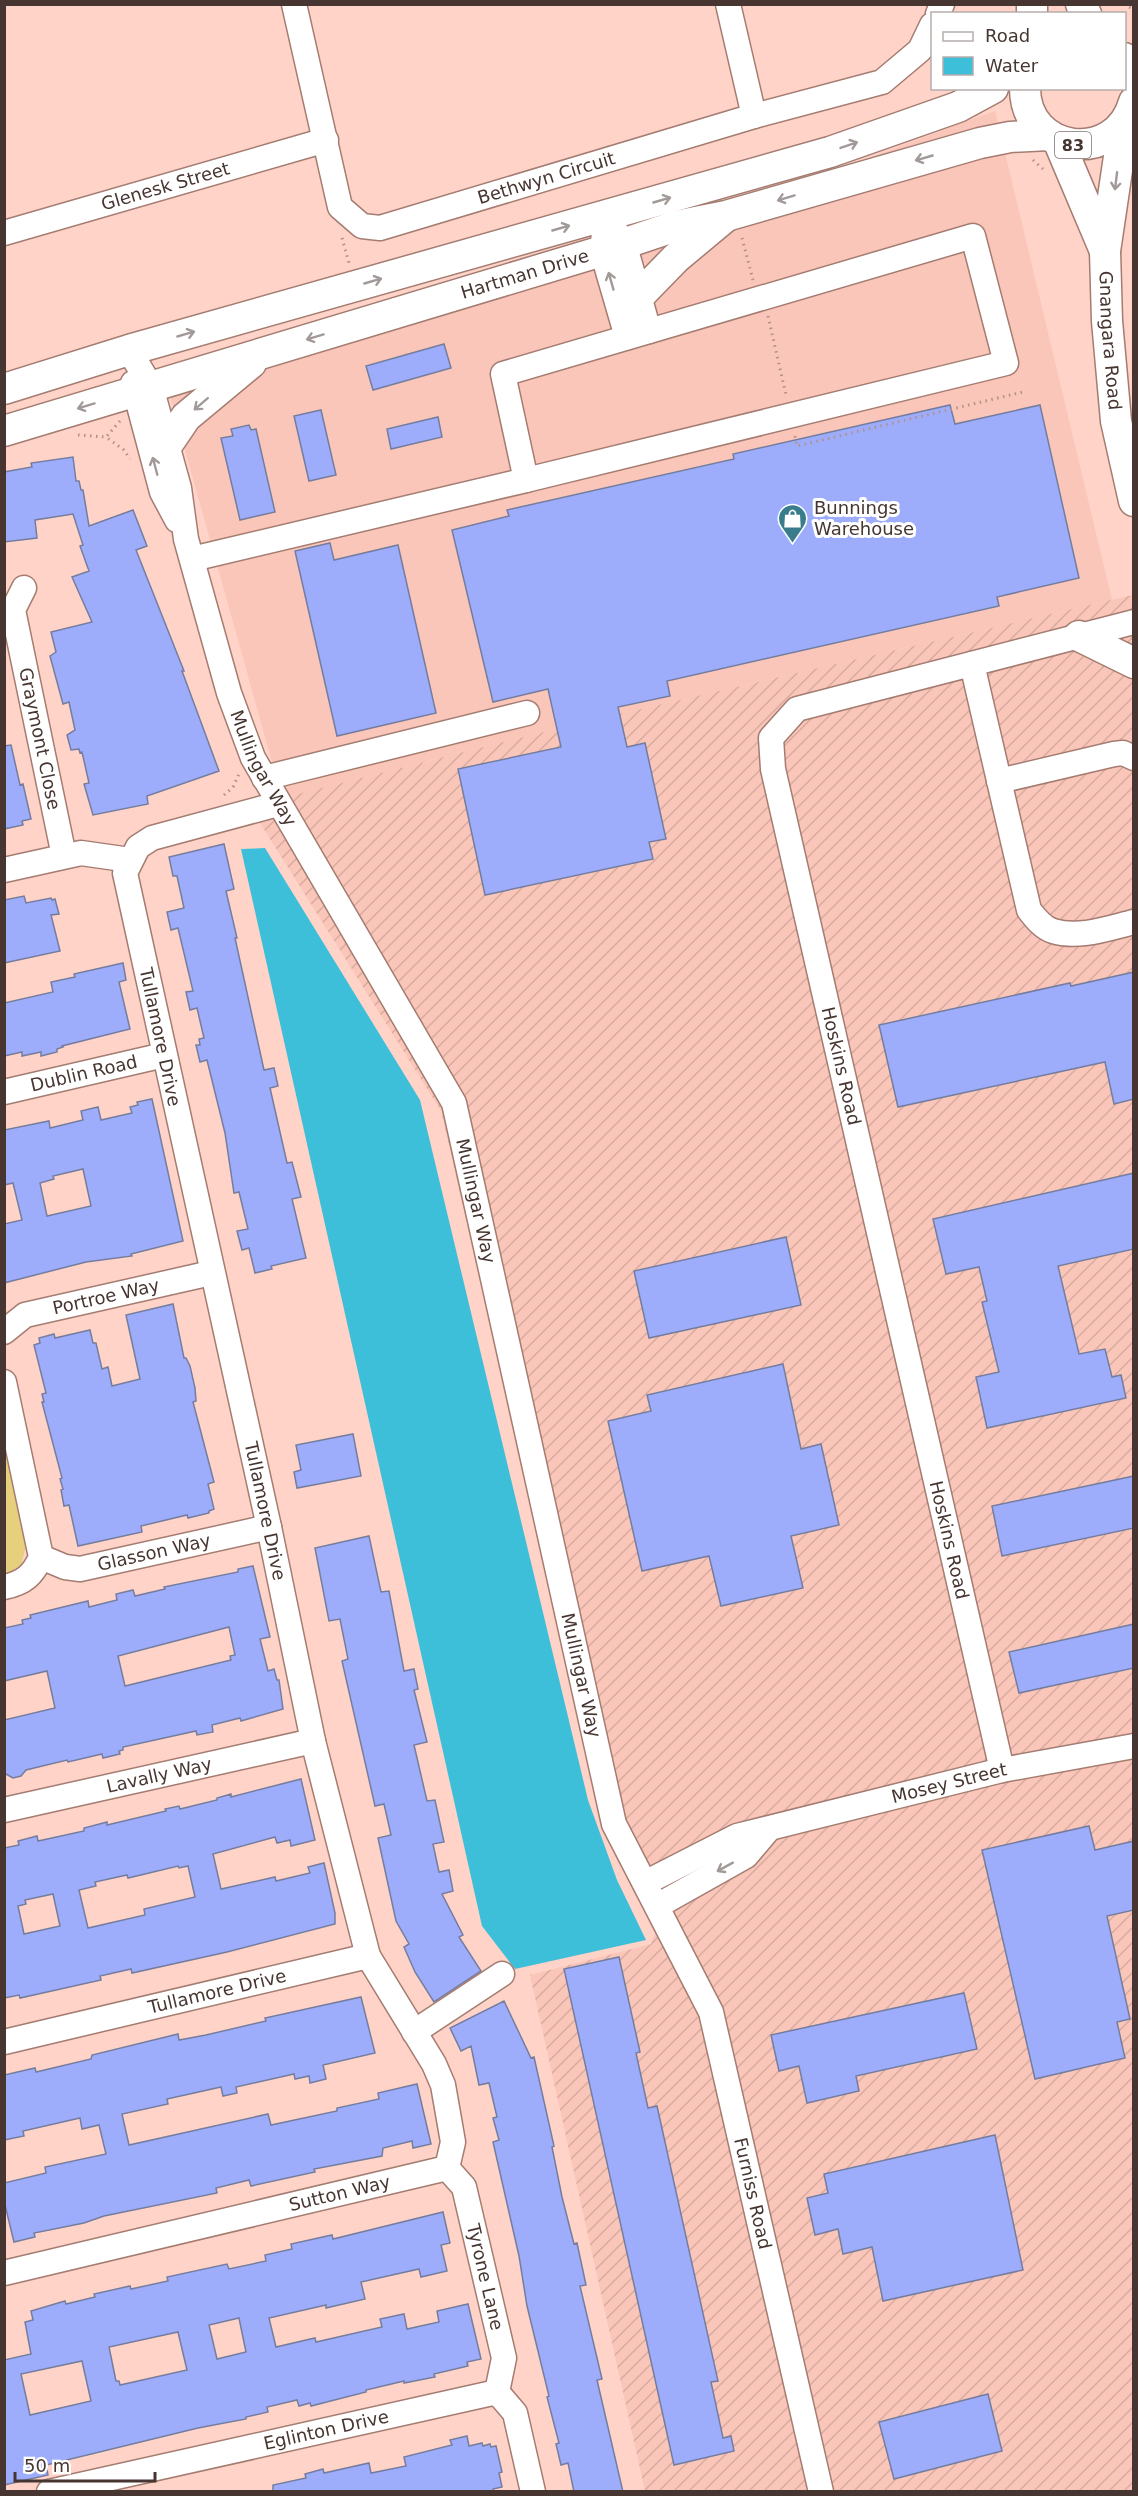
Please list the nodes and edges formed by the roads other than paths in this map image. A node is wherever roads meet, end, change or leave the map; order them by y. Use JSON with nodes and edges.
{"nodes":[{"id":1,"x":294,"y":4,"type":"edge"},
{"id":2,"x":728,"y":4,"type":"edge"},
{"id":3,"x":931,"y":29,"type":"edge"},
{"id":4,"x":1126,"y":60,"type":"edge"},
{"id":5,"x":1134,"y":78,"type":"edge"},
{"id":6,"x":989,"y":90,"type":"edge"},
{"id":7,"x":1025,"y":90,"type":"edge"},
{"id":8,"x":1130,"y":114,"type":"edge"},
{"id":9,"x":754,"y":116,"type":"junction"},
{"id":10,"x":1053,"y":138,"type":"junction"},
{"id":11,"x":326,"y":140,"type":"junction"},
{"id":12,"x":606,"y":215,"type":"junction"},
{"id":13,"x":726,"y":216,"type":"junction"},
{"id":14,"x":4,"y":233,"type":"edge"},
{"id":15,"x":613,"y":247,"type":"junction"},
{"id":16,"x":1105,"y":251,"type":"junction"},
{"id":17,"x":639,"y":297,"type":"junction"},
{"id":18,"x":638,"y":334,"type":"junction"},
{"id":19,"x":129,"y":350,"type":"junction"},
{"id":20,"x":263,"y":353,"type":"junction"},
{"id":21,"x":4,"y":389,"type":"edge"},
{"id":22,"x":142,"y":397,"type":"junction"},
{"id":23,"x":4,"y":431,"type":"edge"},
{"id":24,"x":167,"y":445,"type":"junction"},
{"id":25,"x":526,"y":480,"type":"junction"},
{"id":26,"x":1134,"y":501,"type":"edge"},
{"id":27,"x":189,"y":549,"type":"junction"},
{"id":28,"x":24,"y":588,"type":"dead end"},
{"id":29,"x":1134,"y":622,"type":"edge"},
{"id":30,"x":1079,"y":636,"type":"junction"},
{"id":31,"x":972,"y":663,"type":"junction"},
{"id":32,"x":1134,"y":663,"type":"edge"},
{"id":33,"x":527,"y":713,"type":"dead end"},
{"id":34,"x":1134,"y":758,"type":"edge"},
{"id":35,"x":264,"y":778,"type":"junction"},
{"id":36,"x":999,"y":781,"type":"junction"},
{"id":37,"x":278,"y":804,"type":"junction"},
{"id":38,"x":64,"y":856,"type":"junction"},
{"id":39,"x":130,"y":860,"type":"junction"},
{"id":40,"x":4,"y":870,"type":"edge"},
{"id":41,"x":1134,"y":922,"type":"edge"},
{"id":42,"x":164,"y":1055,"type":"junction"},
{"id":43,"x":4,"y":1092,"type":"edge"},
{"id":44,"x":211,"y":1273,"type":"junction"},
{"id":45,"x":4,"y":1332,"type":"edge"},
{"id":46,"x":4,"y":1382,"type":"edge"},
{"id":47,"x":269,"y":1527,"type":"junction"},
{"id":48,"x":41,"y":1557,"type":"junction"},
{"id":49,"x":4,"y":1587,"type":"edge"},
{"id":50,"x":313,"y":1741,"type":"junction"},
{"id":51,"x":1134,"y":1746,"type":"edge"},
{"id":52,"x":1002,"y":1770,"type":"junction"},
{"id":53,"x":4,"y":1810,"type":"edge"},
{"id":54,"x":768,"y":1830,"type":"junction"},
{"id":55,"x":645,"y":1883,"type":"junction"},
{"id":56,"x":657,"y":1906,"type":"junction"},
{"id":57,"x":368,"y":1956,"type":"junction"},
{"id":58,"x":502,"y":1974,"type":"dead end"},
{"id":59,"x":414,"y":2032,"type":"junction"},
{"id":60,"x":4,"y":2042,"type":"edge"},
{"id":61,"x":447,"y":2168,"type":"junction"},
{"id":62,"x":4,"y":2273,"type":"edge"},
{"id":63,"x":497,"y":2392,"type":"junction"},
{"id":64,"x":49,"y":2492,"type":"edge"},
{"id":65,"x":533,"y":2492,"type":"edge"},
{"id":66,"x":821,"y":2492,"type":"edge"}],
"edges":[{"from":1,"to":11,"type":"street","name":"Bethwyn Circuit"},
{"from":2,"to":9,"type":"street"},
{"from":3,"to":9,"type":"street","name":"Bethwyn Circuit"},
{"from":4,"to":5,"type":"main road"},
{"from":12,"to":6,"type":"main road","name":"Hartman Drive","one_way":true},
{"from":7,"to":10,"type":"main road","number":"83"},
{"from":8,"to":10,"type":"main road","number":"83"},
{"from":8,"to":16,"type":"main road","name":"Gnangara Road","number":"83","one_way":true},
{"from":9,"to":11,"type":"street","name":"Bethwyn Circuit"},
{"from":10,"to":13,"type":"main road","name":"Hartman Drive","one_way":true},
{"from":10,"to":16,"type":"main road","name":"Gnangara Road","number":"83"},
{"from":11,"to":14,"type":"street","name":"Glenesk Street"},
{"from":12,"to":15,"type":"street"},
{"from":19,"to":12,"type":"main road","name":"Hartman Drive","one_way":true},
{"from":13,"to":15,"type":"main road","name":"Hartman Drive"},
{"from":13,"to":17,"type":"main road"},
{"from":15,"to":17,"type":"street"},
{"from":18,"to":15,"type":"street","one_way":true},
{"from":15,"to":20,"type":"main road","name":"Hartman Drive","one_way":true},
{"from":16,"to":26,"type":"main road","name":"Gnangara Road","number":"83"},
{"from":17,"to":18,"type":"street"},
{"from":18,"to":25,"type":"street"},
{"from":18,"to":25,"type":"street"},
{"from":19,"to":21,"type":"main road","name":"Hartman Drive"},
{"from":19,"to":22,"type":"street","name":"Mullingar Way"},
{"from":20,"to":22,"type":"main road","name":"Hartman Drive"},
{"from":20,"to":24,"type":"main road","one_way":true},
{"from":22,"to":23,"type":"main road","name":"Hartman Drive","one_way":true},
{"from":22,"to":24,"type":"street","name":"Mullingar Way"},
{"from":27,"to":22,"type":"street","name":"Mullingar Way","one_way":true},
{"from":24,"to":27,"type":"street","name":"Mullingar Way"},
{"from":25,"to":27,"type":"street"},
{"from":27,"to":35,"type":"street","name":"Mullingar Way"},
{"from":28,"to":38,"type":"street","name":"Graymont Close"},
{"from":29,"to":30,"type":"street","name":"Hoskins Road"},
{"from":30,"to":31,"type":"street","name":"Hoskins Road"},
{"from":30,"to":32,"type":"main road"},
{"from":31,"to":36,"type":"street"},
{"from":31,"to":52,"type":"street","name":"Hoskins Road"},
{"from":33,"to":35,"type":"street"},
{"from":34,"to":36,"type":"street"},
{"from":35,"to":37,"type":"street","name":"Mullingar Way"},
{"from":36,"to":41,"type":"street"},
{"from":37,"to":39,"type":"street"},
{"from":37,"to":55,"type":"street","name":"Mullingar Way"},
{"from":38,"to":39,"type":"street"},
{"from":38,"to":40,"type":"street"},
{"from":39,"to":42,"type":"street","name":"Tullamore Drive"},
{"from":42,"to":43,"type":"street","name":"Dublin Road"},
{"from":42,"to":44,"type":"street","name":"Tullamore Drive"},
{"from":44,"to":45,"type":"street","name":"Portroe Way"},
{"from":44,"to":47,"type":"street","name":"Tullamore Drive"},
{"from":46,"to":48,"type":"street"},
{"from":47,"to":48,"type":"street","name":"Glasson Way"},
{"from":47,"to":50,"type":"street","name":"Tullamore Drive"},
{"from":48,"to":49,"type":"street"},
{"from":50,"to":53,"type":"street","name":"Lavally Way"},
{"from":50,"to":57,"type":"street","name":"Tullamore Drive"},
{"from":51,"to":52,"type":"street","name":"Mosey Street"},
{"from":52,"to":54,"type":"street","name":"Mosey Street"},
{"from":54,"to":55,"type":"street","name":"Mosey Street"},
{"from":54,"to":56,"type":"street","one_way":true},
{"from":55,"to":56,"type":"street","name":"Mullingar Way"},
{"from":56,"to":66,"type":"street","name":"Furniss Road"},
{"from":57,"to":59,"type":"street"},
{"from":57,"to":60,"type":"street","name":"Tullamore Drive"},
{"from":58,"to":59,"type":"street"},
{"from":59,"to":61,"type":"street"},
{"from":61,"to":62,"type":"street","name":"Sutton Way"},
{"from":61,"to":63,"type":"street","name":"Tyrone Lane"},
{"from":63,"to":64,"type":"street","name":"Eglinton Drive"},
{"from":63,"to":65,"type":"street"}]}
